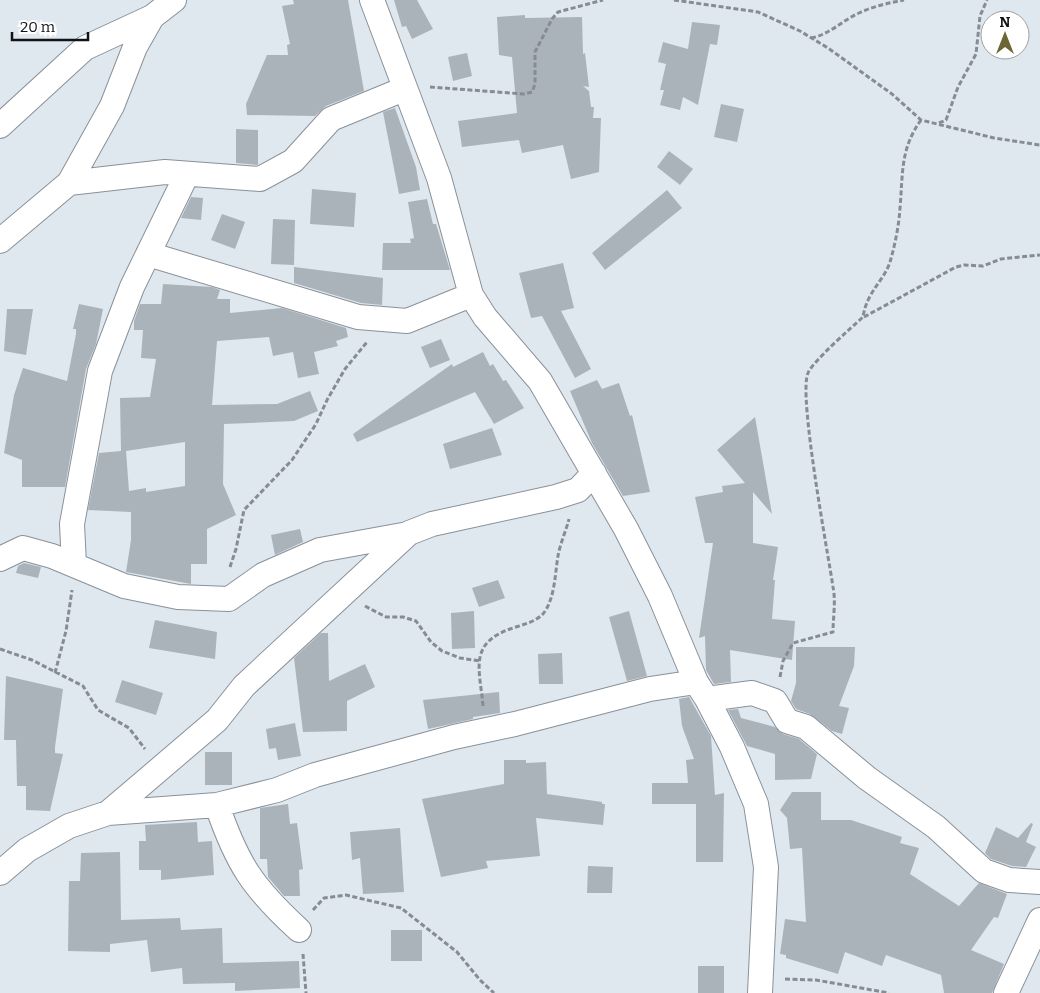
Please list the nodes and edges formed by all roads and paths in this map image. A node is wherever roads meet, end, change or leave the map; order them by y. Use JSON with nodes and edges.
{"nodes":[{"id":1,"x":174,"y":0,"type":"edge"},
{"id":2,"x":372,"y":0,"type":"edge"},
{"id":3,"x":603,"y":0,"type":"edge"},
{"id":4,"x":674,"y":0,"type":"edge"},
{"id":5,"x":904,"y":0,"type":"edge"},
{"id":6,"x":987,"y":0,"type":"edge"},
{"id":7,"x":152,"y":16,"type":"junction"},
{"id":8,"x":811,"y":38,"type":"junction"},
{"id":9,"x":404,"y":89,"type":"junction"},
{"id":10,"x":921,"y":120,"type":"junction"},
{"id":11,"x":938,"y":124,"type":"junction"},
{"id":12,"x":0,"y":126,"type":"edge"},
{"id":13,"x":1040,"y":145,"type":"edge"},
{"id":14,"x":187,"y":174,"type":"junction"},
{"id":15,"x":69,"y":183,"type":"junction"},
{"id":16,"x":0,"y":241,"type":"edge"},
{"id":17,"x":148,"y":254,"type":"junction"},
{"id":18,"x":1040,"y":255,"type":"edge"},
{"id":19,"x":471,"y":295,"type":"junction"},
{"id":20,"x":863,"y":317,"type":"junction"},
{"id":21,"x":372,"y":339,"type":"dead end"},
{"id":22,"x":586,"y":481,"type":"junction"},
{"id":23,"x":410,"y":533,"type":"junction"},
{"id":24,"x":0,"y":559,"type":"edge"},
{"id":25,"x":74,"y":565,"type":"junction"},
{"id":26,"x":224,"y":573,"type":"dead end"},
{"id":27,"x":343,"y":594,"type":"junction"},
{"id":28,"x":0,"y":649,"type":"edge"},
{"id":29,"x":480,"y":661,"type":"junction"},
{"id":30,"x":55,"y":673,"type":"junction"},
{"id":31,"x":702,"y":690,"type":"junction"},
{"id":32,"x":775,"y":702,"type":"junction"},
{"id":33,"x":485,"y":730,"type":"junction"},
{"id":34,"x":159,"y":768,"type":"junction"},
{"id":35,"x":217,"y":805,"type":"junction"},
{"id":36,"x":108,"y":813,"type":"junction"},
{"id":37,"x":0,"y":873,"type":"edge"},
{"id":38,"x":1040,"y":882,"type":"edge"},
{"id":39,"x":1040,"y":920,"type":"edge"},
{"id":40,"x":299,"y":930,"type":"junction"},
{"id":41,"x":760,"y":989,"type":"edge"},
{"id":42,"x":306,"y":993,"type":"edge"},
{"id":43,"x":494,"y":993,"type":"edge"},
{"id":44,"x":889,"y":993,"type":"edge"},
{"id":45,"x":1006,"y":993,"type":"edge"}],
"edges":[{"from":1,"to":7,"type":"street"},
{"from":2,"to":9,"type":"street"},
{"from":3,"to":9,"type":"path"},
{"from":4,"to":8,"type":"path"},
{"from":5,"to":8,"type":"path"},
{"from":6,"to":11,"type":"path"},
{"from":7,"to":12,"type":"street"},
{"from":7,"to":15,"type":"street"},
{"from":8,"to":10,"type":"path"},
{"from":9,"to":14,"type":"street"},
{"from":9,"to":19,"type":"street"},
{"from":10,"to":11,"type":"path"},
{"from":10,"to":20,"type":"path"},
{"from":11,"to":13,"type":"path"},
{"from":14,"to":15,"type":"street"},
{"from":14,"to":17,"type":"street"},
{"from":15,"to":16,"type":"street"},
{"from":17,"to":19,"type":"street"},
{"from":17,"to":25,"type":"street"},
{"from":18,"to":20,"type":"path"},
{"from":19,"to":22,"type":"street"},
{"from":20,"to":32,"type":"path"},
{"from":21,"to":26,"type":"path"},
{"from":22,"to":23,"type":"street"},
{"from":22,"to":29,"type":"path"},
{"from":22,"to":31,"type":"street"},
{"from":23,"to":25,"type":"street"},
{"from":23,"to":27,"type":"street"},
{"from":24,"to":25,"type":"street"},
{"from":25,"to":30,"type":"path"},
{"from":27,"to":29,"type":"path"},
{"from":27,"to":34,"type":"street"},
{"from":28,"to":30,"type":"path"},
{"from":29,"to":33,"type":"path"},
{"from":30,"to":34,"type":"path"},
{"from":31,"to":32,"type":"street"},
{"from":31,"to":33,"type":"street"},
{"from":31,"to":41,"type":"street"},
{"from":32,"to":38,"type":"street"},
{"from":33,"to":35,"type":"street"},
{"from":34,"to":36,"type":"street"},
{"from":35,"to":36,"type":"street"},
{"from":35,"to":40,"type":"street"},
{"from":36,"to":37,"type":"street"},
{"from":39,"to":45,"type":"street"},
{"from":40,"to":42,"type":"path"},
{"from":40,"to":43,"type":"path"},
{"from":41,"to":44,"type":"path"}]}
